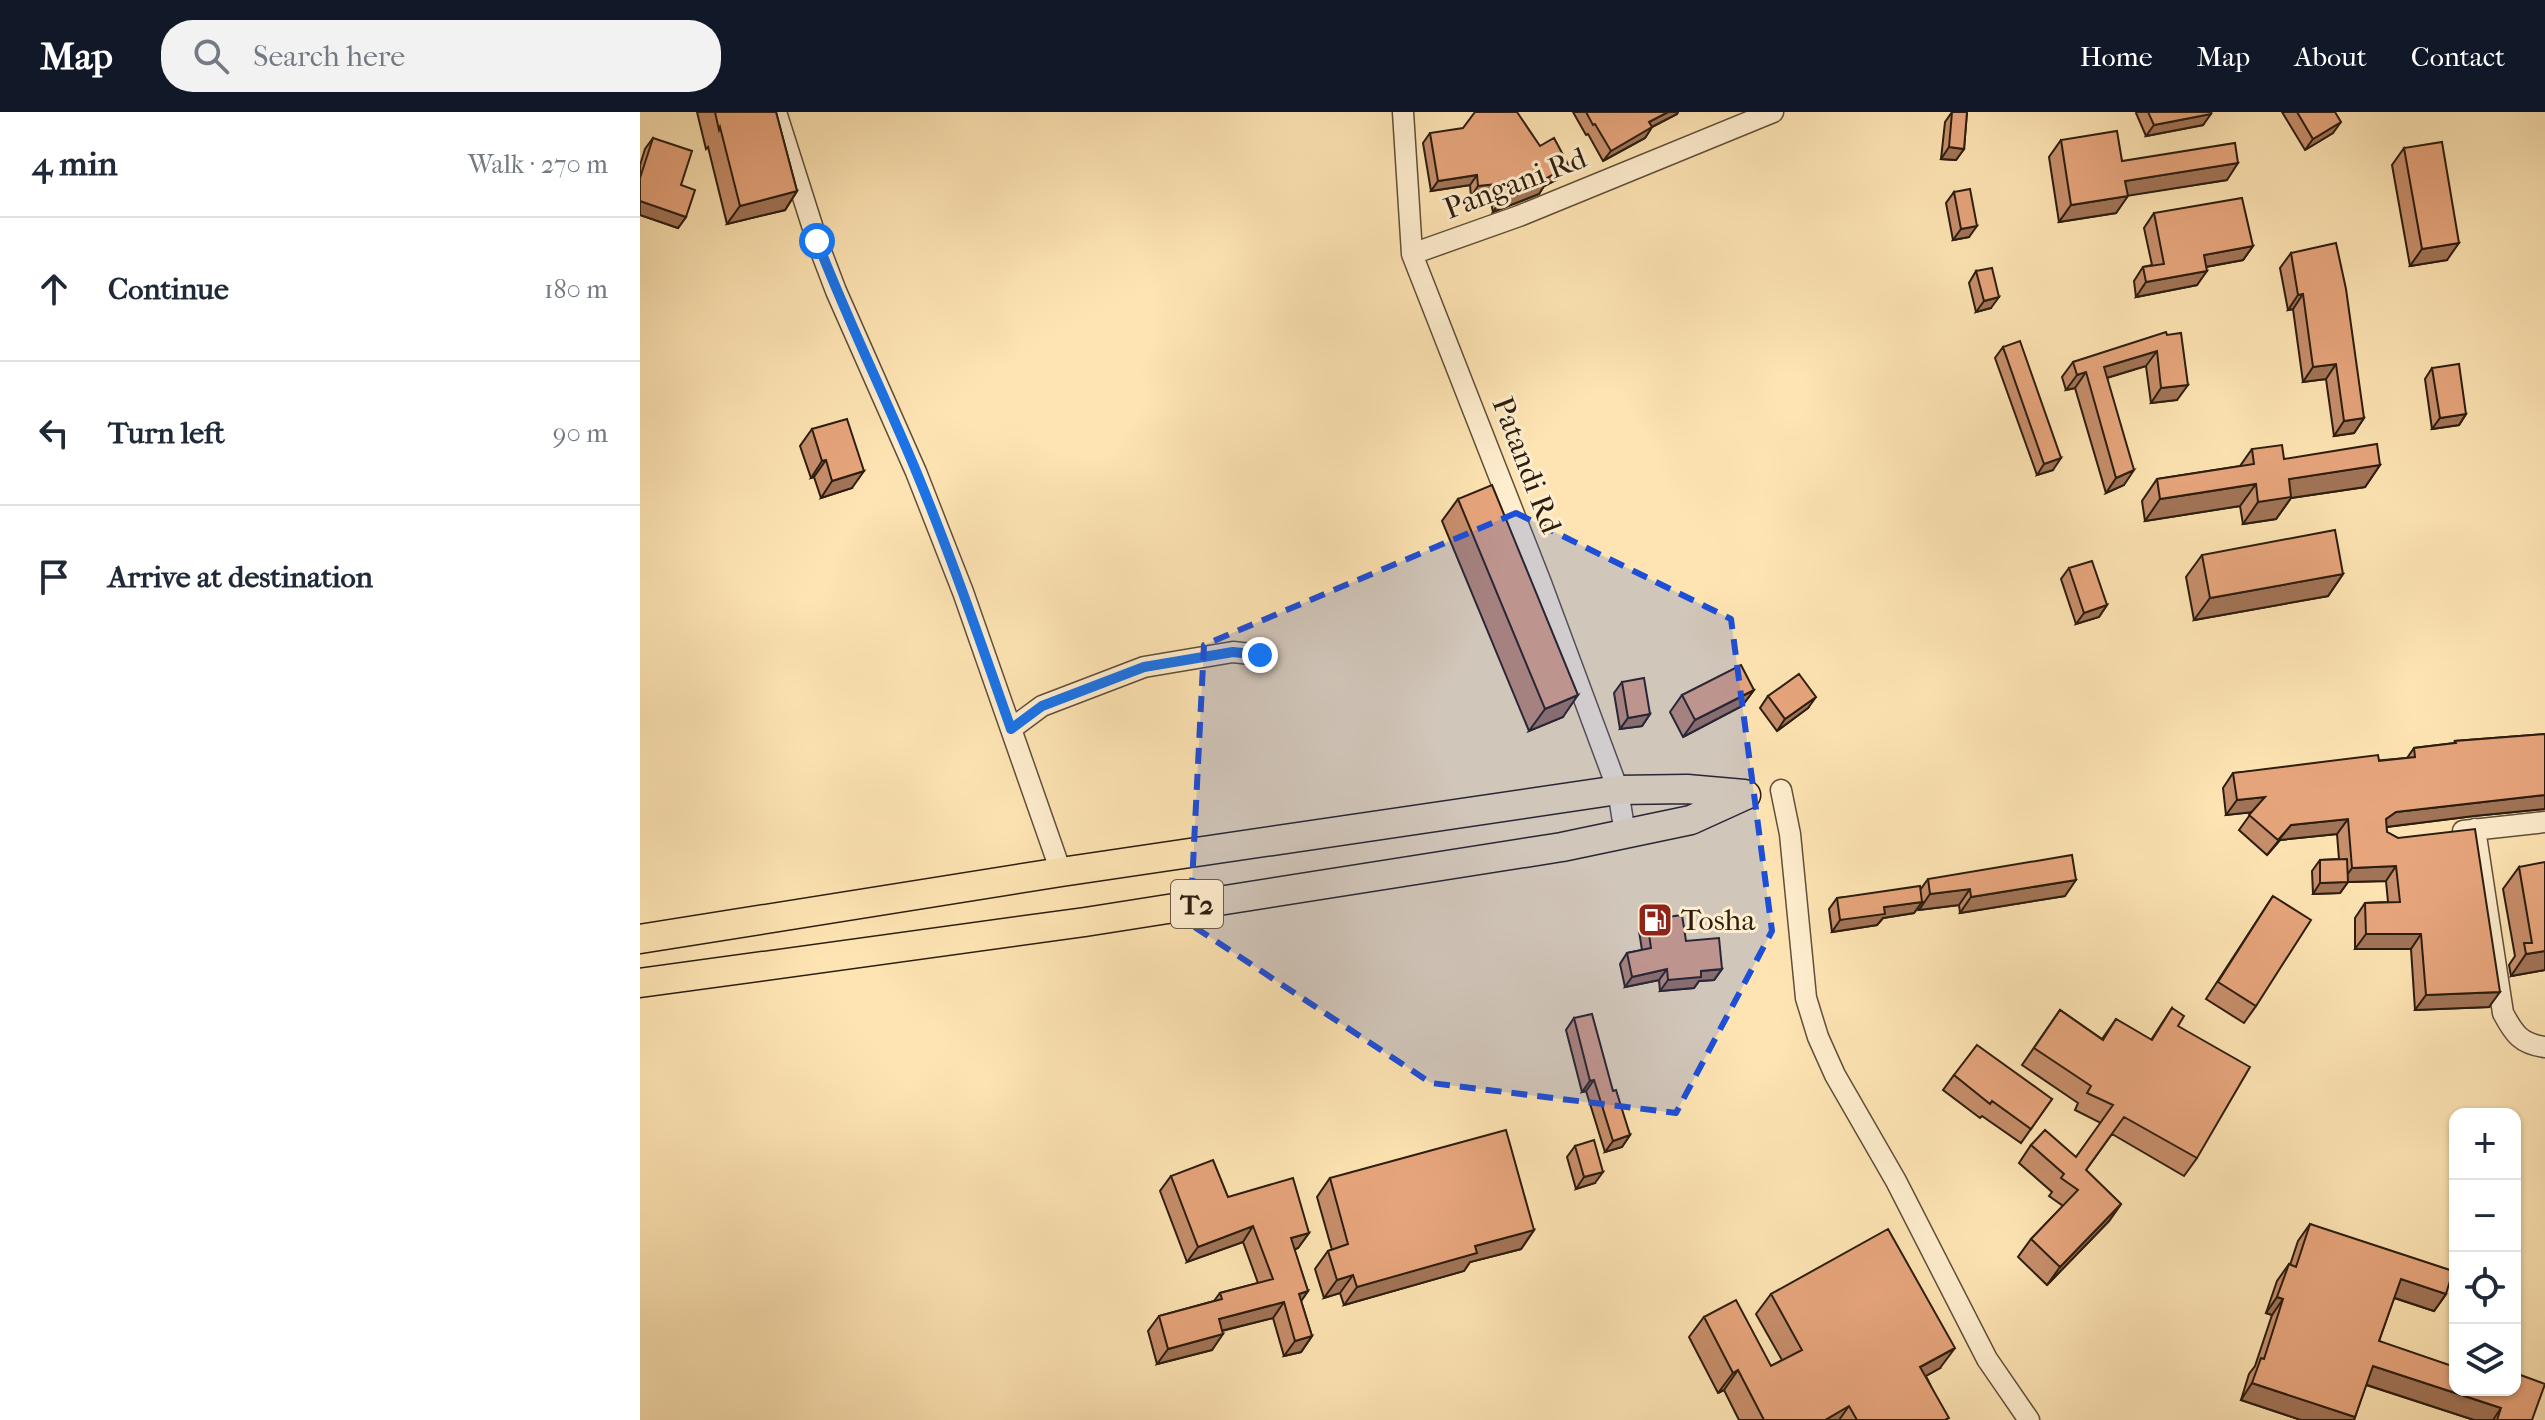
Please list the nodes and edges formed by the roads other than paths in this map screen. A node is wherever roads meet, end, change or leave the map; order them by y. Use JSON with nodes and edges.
{"nodes":[{"id":1,"x":776,"y":112,"type":"edge"},
{"id":2,"x":1403,"y":112,"type":"edge"},
{"id":3,"x":1773,"y":112,"type":"edge"},
{"id":4,"x":1412,"y":254,"type":"junction"},
{"id":5,"x":1260,"y":655,"type":"dead end"},
{"id":6,"x":1011,"y":729,"type":"junction"},
{"id":7,"x":1618,"y":790,"type":"junction"},
{"id":8,"x":1781,"y":790,"type":"dead end"},
{"id":9,"x":2545,"y":822,"type":"edge"},
{"id":10,"x":2475,"y":829,"type":"junction"},
{"id":11,"x":2446,"y":833,"type":"edge"},
{"id":12,"x":1625,"y":834,"type":"junction"},
{"id":13,"x":1061,"y":872,"type":"junction"},
{"id":14,"x":774,"y":920,"type":"junction"},
{"id":15,"x":640,"y":939,"type":"edge"},
{"id":16,"x":782,"y":962,"type":"junction"},
{"id":17,"x":641,"y":976,"type":"edge"},
{"id":18,"x":2545,"y":1047,"type":"edge"},
{"id":19,"x":2029,"y":1420,"type":"edge"}],
"edges":[{"from":1,"to":6,"type":"street"},
{"from":2,"to":4,"type":"street","name":"Patandi Rd"},
{"from":3,"to":4,"type":"street","name":"Pangani Rd"},
{"from":4,"to":7,"type":"street","name":"Patandi Rd"},
{"from":5,"to":6,"type":"street"},
{"from":6,"to":13,"type":"street"},
{"from":7,"to":12,"type":"street","name":"Patandi Rd"},
{"from":7,"to":12,"type":"highway","number":"T2"},
{"from":7,"to":13,"type":"highway","number":"T2"},
{"from":8,"to":19,"type":"street"},
{"from":9,"to":10,"type":"street"},
{"from":10,"to":11,"type":"street"},
{"from":10,"to":18,"type":"street"},
{"from":12,"to":16,"type":"highway","number":"T2"},
{"from":13,"to":14,"type":"highway","number":"T2"},
{"from":14,"to":15,"type":"highway","number":"T2"},
{"from":14,"to":16,"type":"highway"},
{"from":16,"to":17,"type":"highway","number":"T2"}]}
